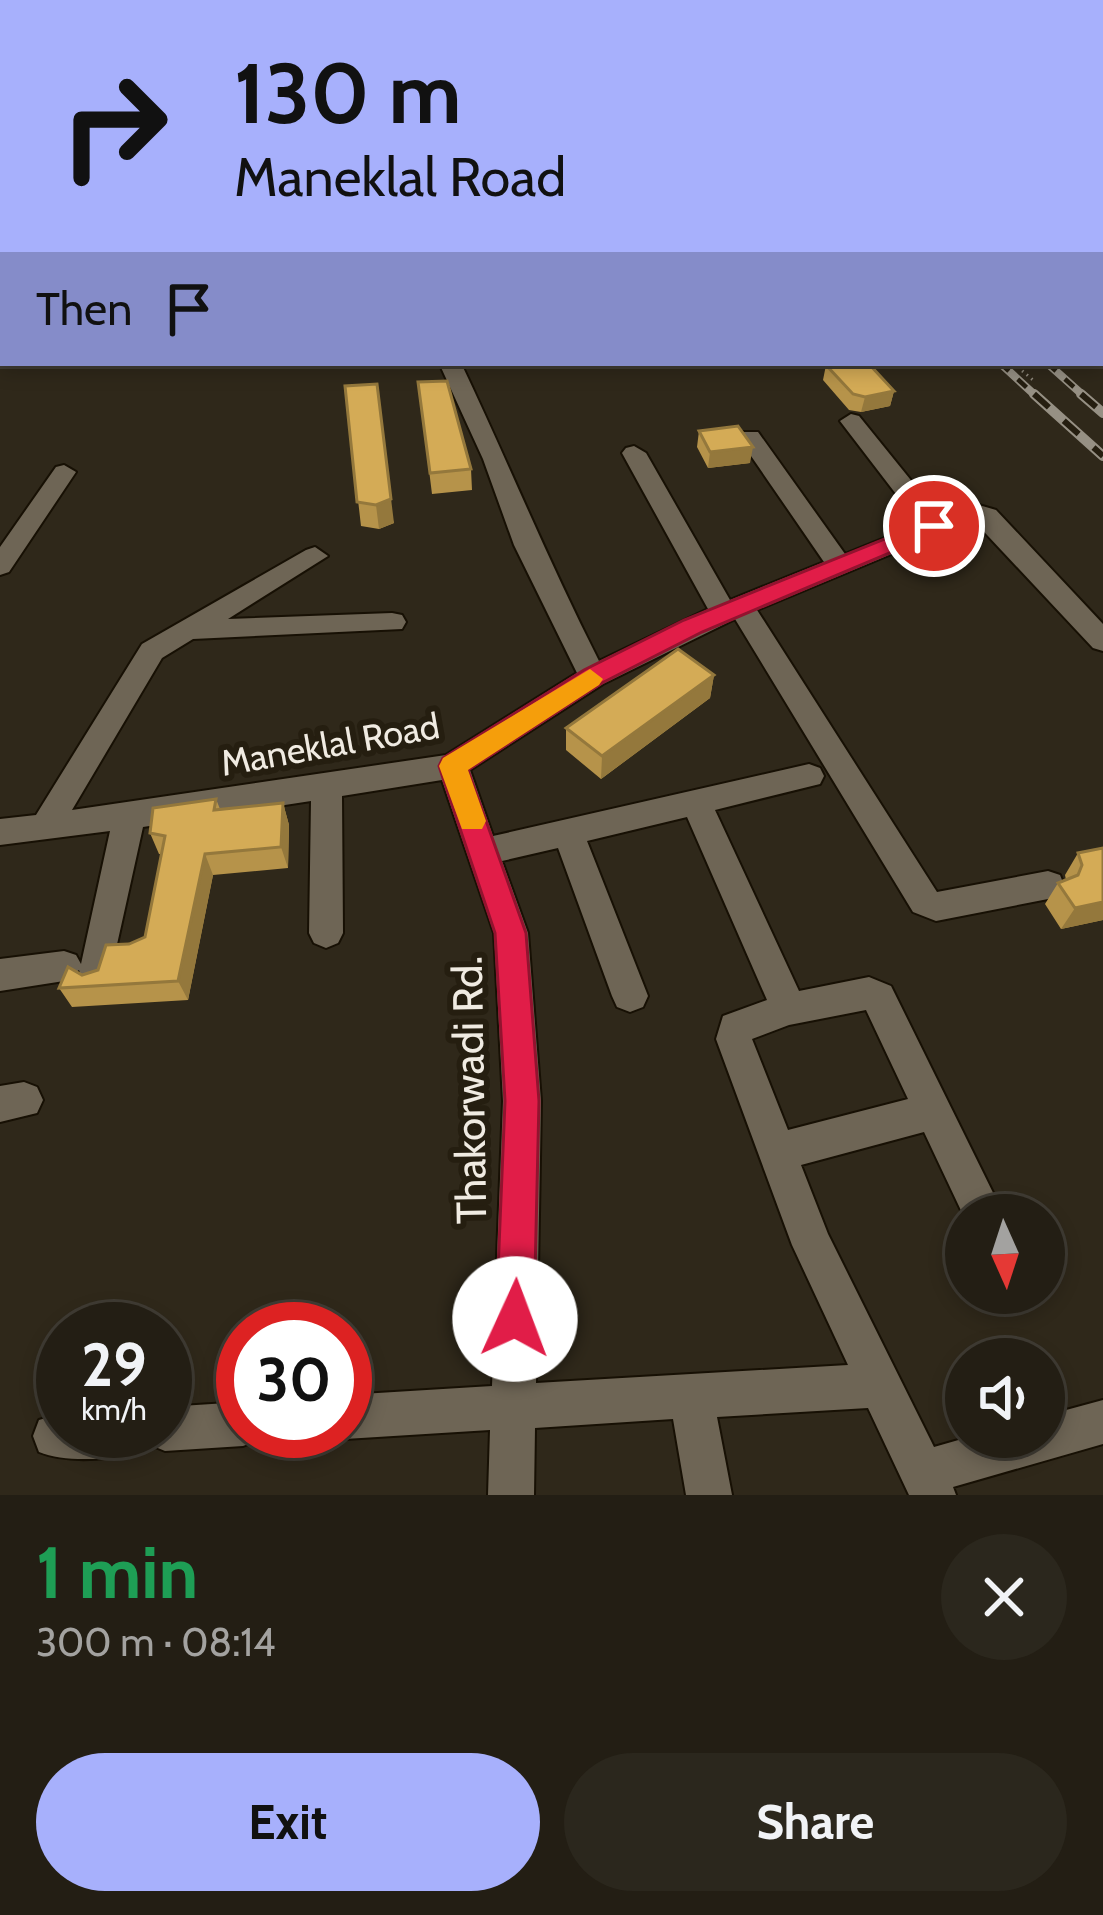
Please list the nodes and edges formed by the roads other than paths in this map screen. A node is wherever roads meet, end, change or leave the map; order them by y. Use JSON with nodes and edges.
{"nodes":[{"id":1,"x":451,"y":366,"type":"edge"},
{"id":2,"x":851,"y":421,"type":"dead end"},
{"id":3,"x":750,"y":437,"type":"edge"},
{"id":4,"x":634,"y":453,"type":"dead end"},
{"id":5,"x":64,"y":472,"type":"dead end"},
{"id":6,"x":934,"y":526,"type":"junction"},
{"id":7,"x":315,"y":556,"type":"dead end"},
{"id":8,"x":839,"y":565,"type":"junction"},
{"id":9,"x":0,"y":566,"type":"edge"},
{"id":10,"x":733,"y":610,"type":"junction"},
{"id":11,"x":392,"y":622,"type":"dead end"},
{"id":12,"x":182,"y":630,"type":"junction"},
{"id":13,"x":1103,"y":641,"type":"edge"},
{"id":14,"x":593,"y":677,"type":"junction"},
{"id":15,"x":453,"y":766,"type":"junction"},
{"id":16,"x":809,"y":776,"type":"dead end"},
{"id":17,"x":327,"y":786,"type":"junction"},
{"id":18,"x":696,"y":802,"type":"junction"},
{"id":19,"x":129,"y":816,"type":"junction"},
{"id":20,"x":46,"y":826,"type":"junction"},
{"id":21,"x":0,"y":832,"type":"edge"},
{"id":22,"x":568,"y":832,"type":"junction"},
{"id":23,"x":483,"y":852,"type":"junction"},
{"id":24,"x":1048,"y":885,"type":"dead end"},
{"id":25,"x":326,"y":933,"type":"dead end"},
{"id":26,"x":0,"y":975,"type":"edge"},
{"id":27,"x":630,"y":996,"type":"dead end"},
{"id":28,"x":789,"y":1009,"type":"junction"},
{"id":29,"x":933,"y":1111,"type":"junction"},
{"id":30,"x":777,"y":1152,"type":"junction"},
{"id":31,"x":974,"y":1194,"type":"edge"},
{"id":32,"x":881,"y":1384,"type":"junction"},
{"id":33,"x":692,"y":1396,"type":"junction"},
{"id":34,"x":512,"y":1406,"type":"junction"},
{"id":35,"x":372,"y":1415,"type":"edge"},
{"id":36,"x":1103,"y":1421,"type":"edge"},
{"id":37,"x":929,"y":1483,"type":"edge"},
{"id":38,"x":511,"y":1495,"type":"edge"},
{"id":39,"x":709,"y":1495,"type":"edge"}],
"edges":[{"from":1,"to":14,"type":"street"},
{"from":2,"to":6,"type":"street"},
{"from":3,"to":8,"type":"street"},
{"from":4,"to":10,"type":"street"},
{"from":5,"to":9,"type":"street"},
{"from":6,"to":8,"type":"street","name":"Maneklal Road"},
{"from":6,"to":13,"type":"street","name":"Maneklal Road"},
{"from":7,"to":12,"type":"street"},
{"from":8,"to":10,"type":"street","name":"Maneklal Road"},
{"from":10,"to":14,"type":"street","name":"Maneklal Road"},
{"from":10,"to":24,"type":"street"},
{"from":11,"to":12,"type":"street"},
{"from":12,"to":20,"type":"street"},
{"from":14,"to":15,"type":"street","name":"Maneklal Road"},
{"from":15,"to":17,"type":"street","name":"Maneklal Road"},
{"from":15,"to":23,"type":"street","name":"Thakorwadi Rd."},
{"from":16,"to":18,"type":"street"},
{"from":17,"to":19,"type":"street","name":"Maneklal Road"},
{"from":17,"to":25,"type":"street"},
{"from":18,"to":22,"type":"street"},
{"from":18,"to":28,"type":"street"},
{"from":19,"to":20,"type":"street","name":"Maneklal Road"},
{"from":19,"to":26,"type":"street"},
{"from":20,"to":21,"type":"street","name":"Maneklal Road"},
{"from":22,"to":23,"type":"street"},
{"from":22,"to":27,"type":"street"},
{"from":23,"to":34,"type":"street","name":"Thakorwadi Rd."},
{"from":28,"to":29,"type":"street"},
{"from":28,"to":30,"type":"street"},
{"from":29,"to":30,"type":"street"},
{"from":29,"to":31,"type":"street"},
{"from":30,"to":32,"type":"street"},
{"from":32,"to":33,"type":"street"},
{"from":32,"to":37,"type":"street"},
{"from":33,"to":34,"type":"street"},
{"from":33,"to":39,"type":"street"},
{"from":34,"to":35,"type":"street"},
{"from":34,"to":38,"type":"street","name":"Thakorwadi Rd."},
{"from":36,"to":37,"type":"street"}]}
